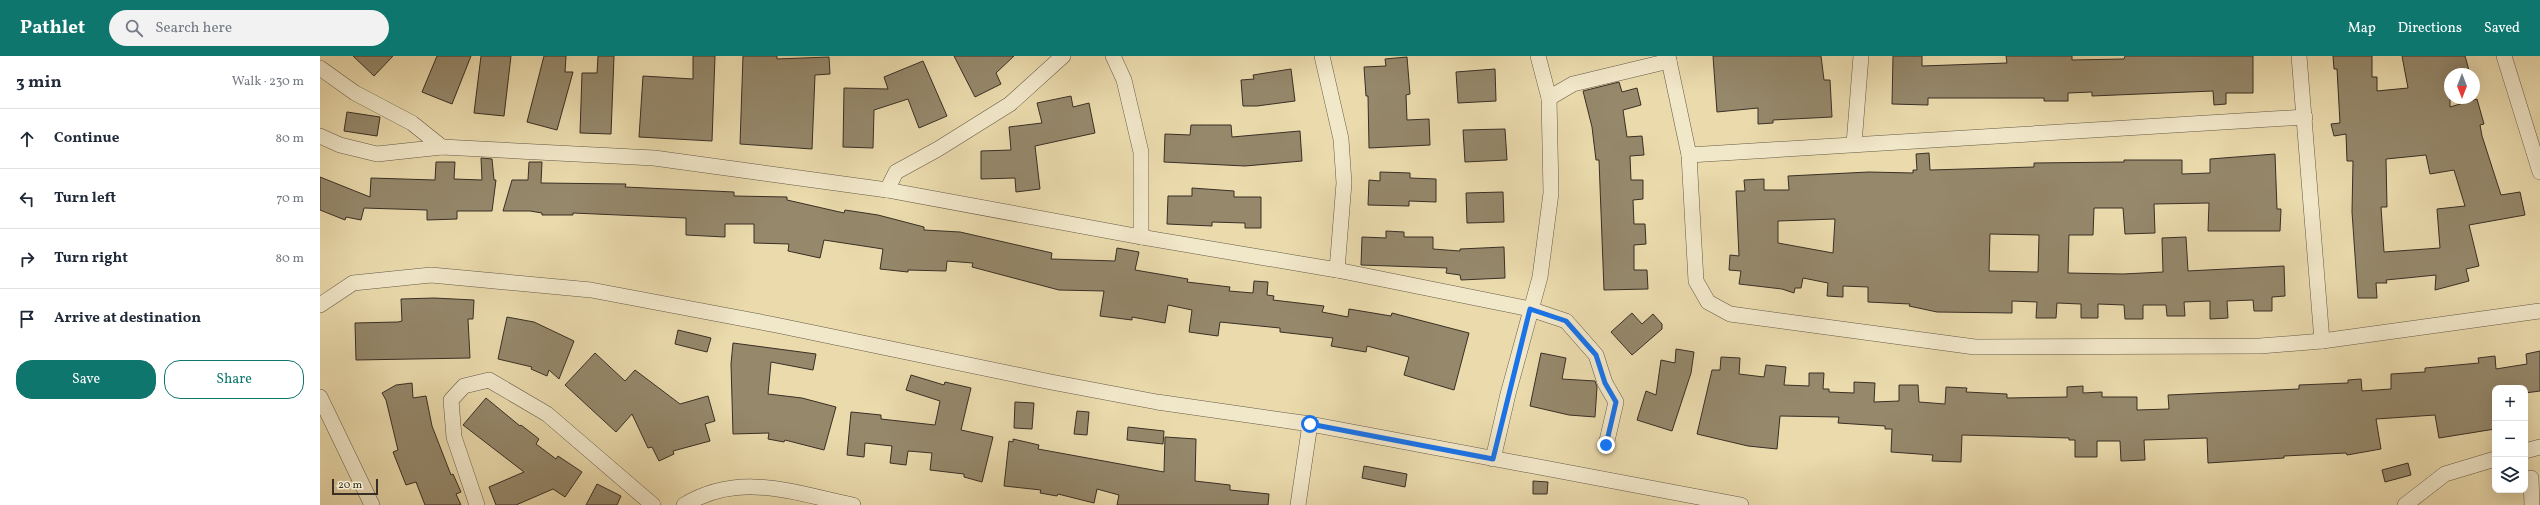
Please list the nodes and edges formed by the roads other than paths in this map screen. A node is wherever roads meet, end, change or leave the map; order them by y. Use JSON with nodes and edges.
{"nodes":[{"id":1,"x":1063,"y":56,"type":"edge"},
{"id":2,"x":1113,"y":56,"type":"edge"},
{"id":3,"x":1322,"y":56,"type":"edge"},
{"id":4,"x":1538,"y":56,"type":"edge"},
{"id":5,"x":1861,"y":56,"type":"edge"},
{"id":6,"x":2299,"y":56,"type":"edge"},
{"id":7,"x":2504,"y":56,"type":"edge"},
{"id":8,"x":1669,"y":59,"type":"edge"},
{"id":9,"x":320,"y":68,"type":"edge"},
{"id":10,"x":1549,"y":98,"type":"junction"},
{"id":11,"x":2306,"y":117,"type":"junction"},
{"id":12,"x":320,"y":136,"type":"edge"},
{"id":13,"x":1854,"y":144,"type":"junction"},
{"id":14,"x":442,"y":147,"type":"junction"},
{"id":15,"x":1689,"y":156,"type":"junction"},
{"id":16,"x":2540,"y":172,"type":"edge"},
{"id":17,"x":887,"y":190,"type":"junction"},
{"id":18,"x":1141,"y":237,"type":"junction"},
{"id":19,"x":1337,"y":270,"type":"junction"},
{"id":20,"x":320,"y":306,"type":"edge"},
{"id":21,"x":1530,"y":309,"type":"junction"},
{"id":22,"x":2540,"y":311,"type":"edge"},
{"id":23,"x":2322,"y":341,"type":"junction"},
{"id":24,"x":320,"y":397,"type":"edge"},
{"id":25,"x":1310,"y":424,"type":"junction"},
{"id":26,"x":1606,"y":445,"type":"dead end"},
{"id":27,"x":2540,"y":447,"type":"edge"},
{"id":28,"x":2528,"y":450,"type":"edge"},
{"id":29,"x":1493,"y":459,"type":"junction"},
{"id":30,"x":2492,"y":460,"type":"edge"},
{"id":31,"x":2531,"y":478,"type":"dead end"},
{"id":32,"x":372,"y":505,"type":"edge"},
{"id":33,"x":478,"y":505,"type":"edge"},
{"id":34,"x":653,"y":505,"type":"edge"},
{"id":35,"x":684,"y":505,"type":"edge"},
{"id":36,"x":853,"y":505,"type":"edge"},
{"id":37,"x":1298,"y":505,"type":"edge"},
{"id":38,"x":1741,"y":505,"type":"edge"},
{"id":39,"x":2405,"y":505,"type":"edge"},
{"id":40,"x":2532,"y":505,"type":"edge"}],
"edges":[{"from":1,"to":17,"type":"street"},
{"from":2,"to":18,"type":"street"},
{"from":3,"to":19,"type":"street"},
{"from":4,"to":10,"type":"street"},
{"from":5,"to":13,"type":"street"},
{"from":6,"to":11,"type":"street"},
{"from":7,"to":16,"type":"street"},
{"from":8,"to":10,"type":"street"},
{"from":8,"to":15,"type":"street"},
{"from":9,"to":14,"type":"street"},
{"from":10,"to":21,"type":"street"},
{"from":11,"to":13,"type":"street"},
{"from":11,"to":23,"type":"street"},
{"from":12,"to":14,"type":"street"},
{"from":13,"to":15,"type":"street"},
{"from":14,"to":17,"type":"street"},
{"from":15,"to":23,"type":"street"},
{"from":17,"to":18,"type":"street"},
{"from":18,"to":19,"type":"street"},
{"from":19,"to":21,"type":"street"},
{"from":20,"to":25,"type":"street"},
{"from":21,"to":26,"type":"street"},
{"from":21,"to":29,"type":"street"},
{"from":22,"to":23,"type":"street"},
{"from":24,"to":32,"type":"street"},
{"from":25,"to":29,"type":"street"},
{"from":25,"to":37,"type":"street"},
{"from":27,"to":28,"type":"street"},
{"from":29,"to":38,"type":"street"},
{"from":30,"to":39,"type":"street"},
{"from":31,"to":40,"type":"street"},
{"from":33,"to":34,"type":"street"},
{"from":35,"to":36,"type":"street"}]}
